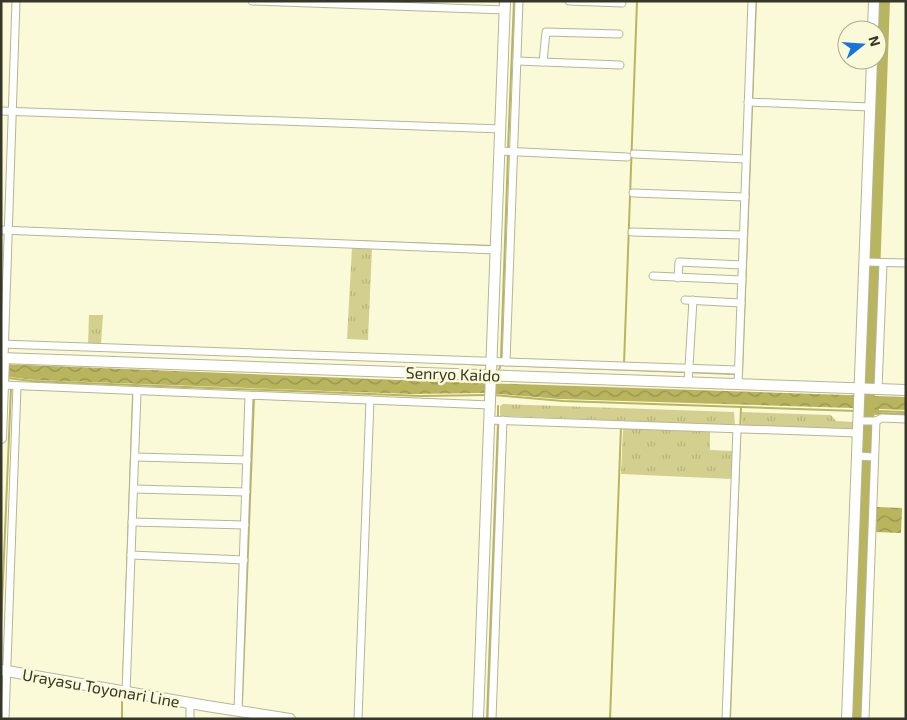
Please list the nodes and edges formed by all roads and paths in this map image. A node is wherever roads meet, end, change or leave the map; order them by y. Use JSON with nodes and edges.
{"nodes":[{"id":1,"x":16,"y":1,"type":"edge"},
{"id":2,"x":252,"y":1,"type":"edge"},
{"id":3,"x":519,"y":1,"type":"edge"},
{"id":4,"x":569,"y":1,"type":"edge"},
{"id":5,"x":752,"y":1,"type":"edge"},
{"id":6,"x":874,"y":1,"type":"edge"},
{"id":7,"x":622,"y":3,"type":"dead end"},
{"id":8,"x":505,"y":6,"type":"edge"},
{"id":9,"x":873,"y":20,"type":"edge"},
{"id":10,"x":619,"y":34,"type":"dead end"},
{"id":11,"x":517,"y":61,"type":"junction"},
{"id":12,"x":544,"y":62,"type":"junction"},
{"id":13,"x":620,"y":65,"type":"dead end"},
{"id":14,"x":872,"y":70,"type":"edge"},
{"id":15,"x":751,"y":102,"type":"junction"},
{"id":16,"x":870,"y":107,"type":"junction"},
{"id":17,"x":1,"y":111,"type":"edge"},
{"id":18,"x":12,"y":111,"type":"junction"},
{"id":19,"x":501,"y":129,"type":"junction"},
{"id":20,"x":507,"y":152,"type":"junction"},
{"id":21,"x":746,"y":159,"type":"junction"},
{"id":22,"x":633,"y":193,"type":"dead end"},
{"id":23,"x":745,"y":197,"type":"junction"},
{"id":24,"x":6,"y":229,"type":"edge"},
{"id":25,"x":632,"y":232,"type":"dead end"},
{"id":26,"x":743,"y":235,"type":"junction"},
{"id":27,"x":496,"y":250,"type":"junction"},
{"id":28,"x":874,"y":262,"type":"junction"},
{"id":29,"x":906,"y":263,"type":"edge"},
{"id":30,"x":742,"y":265,"type":"junction"},
{"id":31,"x":653,"y":276,"type":"dead end"},
{"id":32,"x":678,"y":278,"type":"junction"},
{"id":33,"x":742,"y":280,"type":"junction"},
{"id":34,"x":741,"y":302,"type":"junction"},
{"id":35,"x":3,"y":344,"type":"edge"},
{"id":36,"x":43,"y":345,"type":"junction"},
{"id":37,"x":116,"y":348,"type":"junction"},
{"id":38,"x":157,"y":354,"type":"junction"},
{"id":39,"x":42,"y":359,"type":"junction"},
{"id":40,"x":3,"y":360,"type":"edge"},
{"id":41,"x":499,"y":361,"type":"junction"},
{"id":42,"x":116,"y":362,"type":"junction"},
{"id":43,"x":375,"y":362,"type":"junction"},
{"id":44,"x":738,"y":370,"type":"junction"},
{"id":45,"x":688,"y":374,"type":"junction"},
{"id":46,"x":491,"y":378,"type":"junction"},
{"id":47,"x":738,"y":384,"type":"junction"},
{"id":48,"x":3,"y":385,"type":"edge"},
{"id":49,"x":16,"y":386,"type":"junction"},
{"id":50,"x":878,"y":389,"type":"junction"},
{"id":51,"x":906,"y":390,"type":"edge"},
{"id":52,"x":138,"y":392,"type":"junction"},
{"id":53,"x":859,"y":392,"type":"junction"},
{"id":54,"x":249,"y":396,"type":"junction"},
{"id":55,"x":370,"y":400,"type":"junction"},
{"id":56,"x":490,"y":401,"type":"junction"},
{"id":57,"x":906,"y":419,"type":"edge"},
{"id":58,"x":497,"y":420,"type":"junction"},
{"id":59,"x":866,"y":420,"type":"junction"},
{"id":60,"x":2,"y":423,"type":"edge"},
{"id":61,"x":739,"y":430,"type":"junction"},
{"id":62,"x":858,"y":433,"type":"junction"},
{"id":63,"x":1,"y":438,"type":"edge"},
{"id":64,"x":859,"y":456,"type":"junction"},
{"id":65,"x":135,"y":457,"type":"junction"},
{"id":66,"x":873,"y":457,"type":"junction"},
{"id":67,"x":247,"y":460,"type":"junction"},
{"id":68,"x":134,"y":489,"type":"junction"},
{"id":69,"x":246,"y":492,"type":"junction"},
{"id":70,"x":132,"y":522,"type":"junction"},
{"id":71,"x":245,"y":525,"type":"junction"},
{"id":72,"x":131,"y":555,"type":"junction"},
{"id":73,"x":244,"y":560,"type":"junction"},
{"id":74,"x":4,"y":671,"type":"edge"},
{"id":75,"x":126,"y":693,"type":"junction"},
{"id":76,"x":190,"y":704,"type":"junction"},
{"id":77,"x":238,"y":714,"type":"edge"},
{"id":78,"x":5,"y":719,"type":"edge"},
{"id":79,"x":190,"y":719,"type":"edge"},
{"id":80,"x":290,"y":719,"type":"edge"},
{"id":81,"x":358,"y":719,"type":"edge"},
{"id":82,"x":478,"y":719,"type":"edge"},
{"id":83,"x":492,"y":719,"type":"edge"},
{"id":84,"x":726,"y":719,"type":"edge"},
{"id":85,"x":847,"y":719,"type":"edge"},
{"id":86,"x":865,"y":719,"type":"edge"}],
"edges":[{"from":1,"to":18,"type":"street"},
{"from":2,"to":8,"type":"street"},
{"from":3,"to":11,"type":"street"},
{"from":4,"to":7,"type":"street"},
{"from":5,"to":15,"type":"street"},
{"from":6,"to":9,"type":"street"},
{"from":8,"to":19,"type":"street"},
{"from":10,"to":12,"type":"street"},
{"from":11,"to":12,"type":"street"},
{"from":11,"to":20,"type":"street"},
{"from":12,"to":13,"type":"street"},
{"from":14,"to":16,"type":"street"},
{"from":15,"to":16,"type":"street"},
{"from":15,"to":21,"type":"street"},
{"from":16,"to":28,"type":"street"},
{"from":17,"to":18,"type":"street"},
{"from":18,"to":19,"type":"street"},
{"from":18,"to":24,"type":"street"},
{"from":19,"to":20,"type":"street"},
{"from":20,"to":21,"type":"street"},
{"from":20,"to":27,"type":"street"},
{"from":20,"to":41,"type":"street"},
{"from":21,"to":23,"type":"street"},
{"from":22,"to":23,"type":"street"},
{"from":23,"to":26,"type":"street"},
{"from":24,"to":27,"type":"street"},
{"from":24,"to":35,"type":"street"},
{"from":25,"to":26,"type":"street"},
{"from":26,"to":30,"type":"street"},
{"from":27,"to":41,"type":"street"},
{"from":28,"to":29,"type":"street"},
{"from":28,"to":50,"type":"street"},
{"from":28,"to":53,"type":"street"},
{"from":30,"to":32,"type":"street"},
{"from":30,"to":33,"type":"street"},
{"from":31,"to":32,"type":"street"},
{"from":32,"to":33,"type":"street"},
{"from":33,"to":34,"type":"street"},
{"from":34,"to":44,"type":"street"},
{"from":34,"to":45,"type":"street"},
{"from":35,"to":36,"type":"street"},
{"from":35,"to":40,"type":"street"},
{"from":36,"to":37,"type":"street"},
{"from":36,"to":39,"type":"street"},
{"from":37,"to":38,"type":"street"},
{"from":37,"to":42,"type":"street"},
{"from":38,"to":42,"type":"street","name":"Senryo Kaido"},
{"from":38,"to":43,"type":"street","name":"Senryo Kaido"},
{"from":39,"to":40,"type":"street","name":"Senryo Kaido"},
{"from":39,"to":42,"type":"street","name":"Senryo Kaido"},
{"from":40,"to":48,"type":"street"},
{"from":41,"to":43,"type":"street"},
{"from":41,"to":45,"type":"street"},
{"from":41,"to":46,"type":"street"},
{"from":43,"to":46,"type":"street","name":"Senryo Kaido"},
{"from":44,"to":45,"type":"street"},
{"from":44,"to":47,"type":"street"},
{"from":45,"to":46,"type":"street","name":"Senryo Kaido"},
{"from":45,"to":47,"type":"street","name":"Senryo Kaido"},
{"from":46,"to":56,"type":"street"},
{"from":47,"to":53,"type":"street","name":"Senryo Kaido"},
{"from":48,"to":49,"type":"street"},
{"from":48,"to":60,"type":"street"},
{"from":49,"to":52,"type":"street"},
{"from":49,"to":74,"type":"street"},
{"from":50,"to":51,"type":"street","name":"Senryo Kaido"},
{"from":50,"to":53,"type":"street","name":"Senryo Kaido"},
{"from":52,"to":54,"type":"street"},
{"from":52,"to":65,"type":"street"},
{"from":53,"to":59,"type":"street"},
{"from":54,"to":55,"type":"street"},
{"from":54,"to":67,"type":"street"},
{"from":55,"to":56,"type":"street"},
{"from":55,"to":81,"type":"street"},
{"from":56,"to":58,"type":"street"},
{"from":57,"to":59,"type":"street"},
{"from":58,"to":61,"type":"street"},
{"from":58,"to":82,"type":"street"},
{"from":58,"to":83,"type":"street"},
{"from":59,"to":62,"type":"street"},
{"from":59,"to":66,"type":"street"},
{"from":60,"to":63,"type":"street"},
{"from":61,"to":62,"type":"street"},
{"from":61,"to":84,"type":"street"},
{"from":62,"to":64,"type":"street"},
{"from":64,"to":66,"type":"street"},
{"from":64,"to":85,"type":"street"},
{"from":65,"to":67,"type":"street"},
{"from":65,"to":68,"type":"street"},
{"from":66,"to":86,"type":"street"},
{"from":67,"to":69,"type":"street"},
{"from":68,"to":69,"type":"street"},
{"from":68,"to":70,"type":"street"},
{"from":69,"to":71,"type":"street"},
{"from":70,"to":71,"type":"street"},
{"from":70,"to":72,"type":"street"},
{"from":71,"to":73,"type":"street"},
{"from":72,"to":73,"type":"street"},
{"from":72,"to":75,"type":"street"},
{"from":73,"to":77,"type":"street"},
{"from":74,"to":75,"type":"street","name":"Urayasu Toyonari Line"},
{"from":74,"to":78,"type":"street"},
{"from":75,"to":76,"type":"street","name":"Urayasu Toyonari Line"},
{"from":76,"to":77,"type":"street","name":"Urayasu Toyonari Line"},
{"from":76,"to":79,"type":"street"},
{"from":77,"to":80,"type":"street","name":"Urayasu Toyonari Line"}]}
